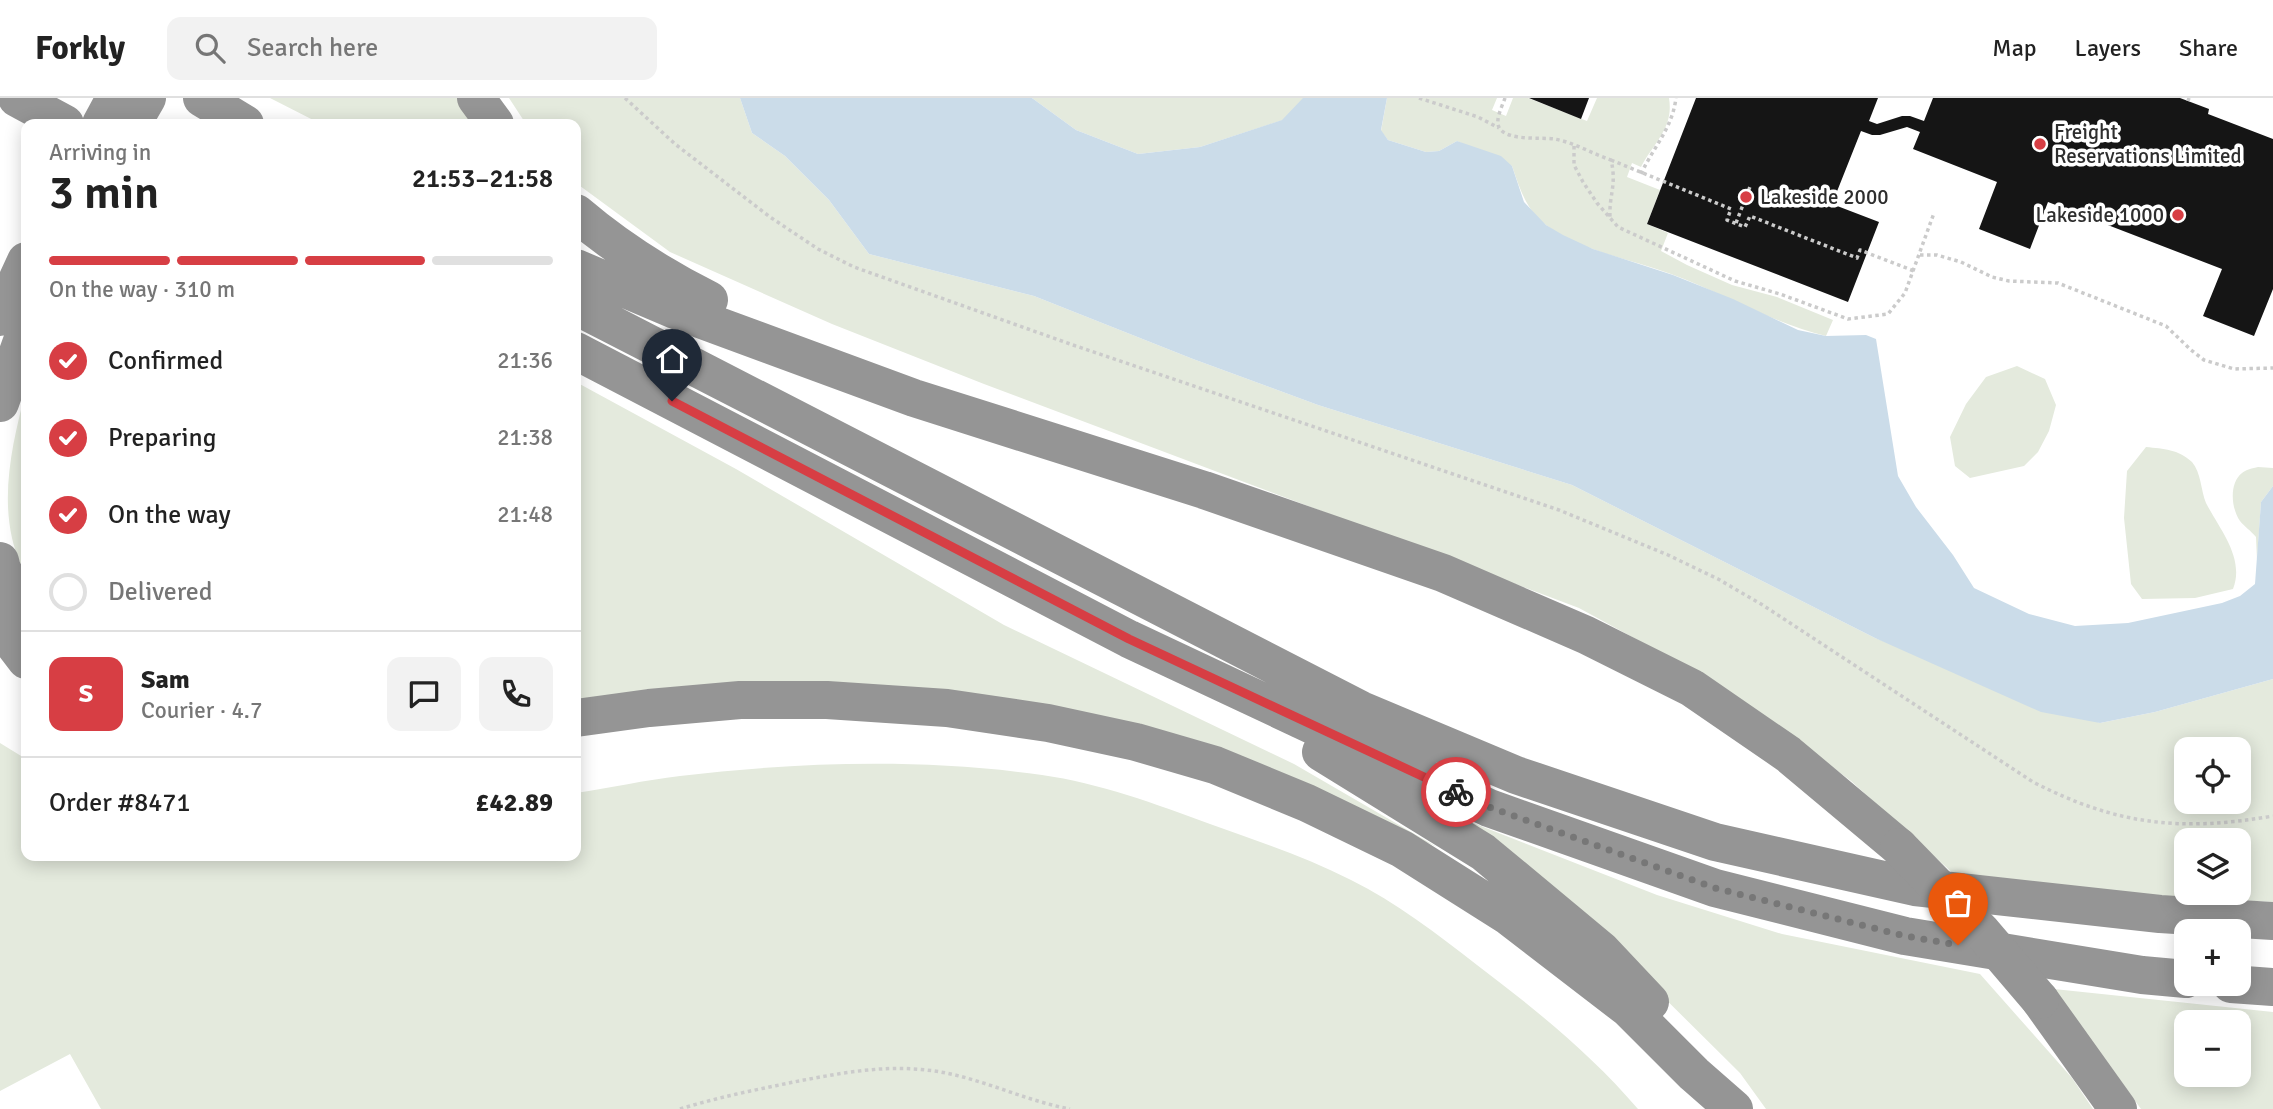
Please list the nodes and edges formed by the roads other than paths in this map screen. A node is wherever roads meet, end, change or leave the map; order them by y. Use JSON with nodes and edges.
{"nodes":[{"id":1,"x":17,"y":98,"type":"edge"},
{"id":2,"x":98,"y":98,"type":"edge"},
{"id":3,"x":115,"y":98,"type":"edge"},
{"id":4,"x":147,"y":98,"type":"edge"},
{"id":5,"x":476,"y":98,"type":"edge"},
{"id":6,"x":225,"y":111,"type":"edge"},
{"id":7,"x":56,"y":119,"type":"edge"},
{"id":8,"x":104,"y":119,"type":"edge"},
{"id":9,"x":135,"y":119,"type":"edge"},
{"id":10,"x":138,"y":119,"type":"edge"},
{"id":11,"x":248,"y":119,"type":"edge"},
{"id":12,"x":491,"y":119,"type":"edge"},
{"id":13,"x":581,"y":217,"type":"edge"},
{"id":14,"x":581,"y":270,"type":"edge"},
{"id":15,"x":21,"y":272,"type":"edge"},
{"id":16,"x":581,"y":309,"type":"edge"},
{"id":17,"x":0,"y":317,"type":"edge"},
{"id":18,"x":21,"y":344,"type":"edge"},
{"id":19,"x":581,"y":354,"type":"edge"},
{"id":20,"x":0,"y":403,"type":"edge"},
{"id":21,"x":1023,"y":432,"type":"junction"},
{"id":22,"x":0,"y":561,"type":"edge"},
{"id":23,"x":21,"y":606,"type":"edge"},
{"id":24,"x":0,"y":626,"type":"edge"},
{"id":25,"x":1129,"y":639,"type":"junction"},
{"id":26,"x":21,"y":653,"type":"edge"},
{"id":27,"x":581,"y":718,"type":"edge"},
{"id":28,"x":2273,"y":921,"type":"edge"},
{"id":29,"x":2174,"y":978,"type":"edge"},
{"id":30,"x":2251,"y":985,"type":"edge"},
{"id":31,"x":2273,"y":987,"type":"edge"},
{"id":32,"x":1734,"y":1109,"type":"edge"},
{"id":33,"x":1745,"y":1109,"type":"edge"},
{"id":34,"x":2118,"y":1109,"type":"edge"}],
"edges":[{"from":1,"to":7,"type":"highway"},
{"from":2,"to":10,"type":"highway"},
{"from":3,"to":8,"type":"highway","bridge":true},
{"from":4,"to":9,"type":"highway","bridge":true},
{"from":5,"to":12,"type":"highway"},
{"from":6,"to":11,"type":"highway"},
{"from":13,"to":21,"type":"highway"},
{"from":14,"to":21,"type":"highway"},
{"from":15,"to":17,"type":"highway"},
{"from":16,"to":28,"type":"highway"},
{"from":18,"to":20,"type":"highway"},
{"from":19,"to":25,"type":"highway"},
{"from":21,"to":34,"type":"highway","bridge":true},
{"from":22,"to":23,"type":"highway"},
{"from":24,"to":26,"type":"highway"},
{"from":25,"to":29,"type":"highway"},
{"from":25,"to":33,"type":"highway"},
{"from":27,"to":32,"type":"highway"},
{"from":30,"to":31,"type":"highway"}]}
